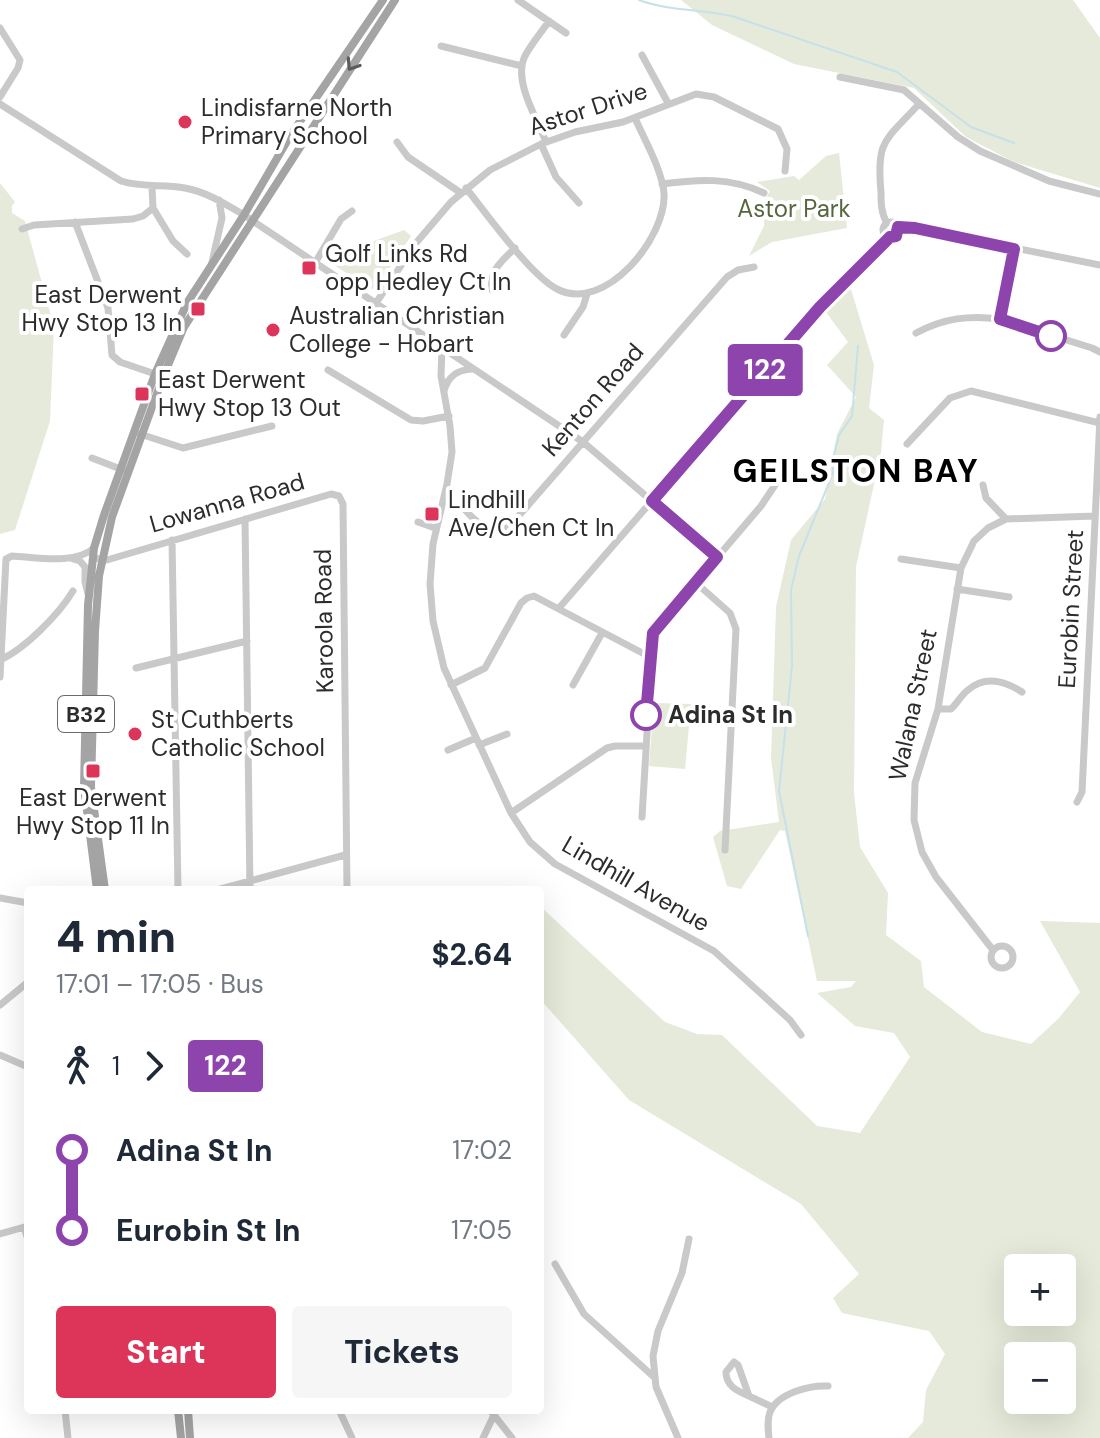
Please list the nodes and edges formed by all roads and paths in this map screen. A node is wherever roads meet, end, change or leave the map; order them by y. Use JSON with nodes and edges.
{"nodes":[{"id":1,"x":383,"y":0,"type":"edge"},
{"id":2,"x":395,"y":0,"type":"edge"},
{"id":3,"x":518,"y":0,"type":"edge"},
{"id":4,"x":549,"y":21,"type":"junction"},
{"id":5,"x":0,"y":28,"type":"edge"},
{"id":6,"x":566,"y":33,"type":"dead end"},
{"id":7,"x":441,"y":46,"type":"dead end"},
{"id":8,"x":642,"y":55,"type":"dead end"},
{"id":9,"x":522,"y":66,"type":"junction"},
{"id":10,"x":840,"y":77,"type":"dead end"},
{"id":11,"x":0,"y":97,"type":"edge"},
{"id":12,"x":668,"y":103,"type":"junction"},
{"id":13,"x":0,"y":104,"type":"edge"},
{"id":14,"x":919,"y":104,"type":"junction"},
{"id":15,"x":635,"y":118,"type":"junction"},
{"id":16,"x":397,"y":142,"type":"dead end"},
{"id":17,"x":544,"y":143,"type":"junction"},
{"id":18,"x":785,"y":171,"type":"dead end"},
{"id":19,"x":662,"y":184,"type":"junction"},
{"id":20,"x":152,"y":187,"type":"junction"},
{"id":21,"x":464,"y":191,"type":"junction"},
{"id":22,"x":764,"y":193,"type":"dead end"},
{"id":23,"x":1100,"y":194,"type":"edge"},
{"id":24,"x":219,"y":200,"type":"junction"},
{"id":25,"x":579,"y":203,"type":"dead end"},
{"id":26,"x":153,"y":208,"type":"junction"},
{"id":27,"x":352,"y":211,"type":"dead end"},
{"id":28,"x":244,"y":215,"type":"junction"},
{"id":29,"x":252,"y":221,"type":"junction"},
{"id":30,"x":75,"y":222,"type":"junction"},
{"id":31,"x":887,"y":223,"type":"junction"},
{"id":32,"x":898,"y":227,"type":"junction"},
{"id":33,"x":22,"y":229,"type":"dead end"},
{"id":34,"x":890,"y":237,"type":"junction"},
{"id":35,"x":515,"y":248,"type":"junction"},
{"id":36,"x":1014,"y":249,"type":"junction"},
{"id":37,"x":187,"y":254,"type":"dead end"},
{"id":38,"x":315,"y":263,"type":"junction"},
{"id":39,"x":211,"y":264,"type":"junction"},
{"id":40,"x":1100,"y":265,"type":"edge"},
{"id":41,"x":754,"y":267,"type":"dead end"},
{"id":42,"x":492,"y":290,"type":"dead end"},
{"id":43,"x":587,"y":294,"type":"junction"},
{"id":44,"x":376,"y":303,"type":"junction"},
{"id":45,"x":1000,"y":319,"type":"junction"},
{"id":46,"x":916,"y":333,"type":"dead end"},
{"id":47,"x":564,"y":335,"type":"dead end"},
{"id":48,"x":442,"y":347,"type":"junction"},
{"id":49,"x":1100,"y":352,"type":"edge"},
{"id":50,"x":474,"y":369,"type":"junction"},
{"id":51,"x":328,"y":370,"type":"dead end"},
{"id":52,"x":159,"y":375,"type":"junction"},
{"id":53,"x":443,"y":392,"type":"junction"},
{"id":54,"x":449,"y":416,"type":"junction"},
{"id":55,"x":1100,"y":417,"type":"edge"},
{"id":56,"x":1100,"y":423,"type":"edge"},
{"id":57,"x":272,"y":426,"type":"dead end"},
{"id":58,"x":138,"y":434,"type":"junction"},
{"id":59,"x":583,"y":442,"type":"junction"},
{"id":60,"x":907,"y":444,"type":"dead end"},
{"id":61,"x":92,"y":458,"type":"dead end"},
{"id":62,"x":124,"y":470,"type":"junction"},
{"id":63,"x":779,"y":479,"type":"dead end"},
{"id":64,"x":983,"y":485,"type":"dead end"},
{"id":65,"x":339,"y":496,"type":"joint"},
{"id":66,"x":652,"y":501,"type":"junction"},
{"id":67,"x":461,"y":505,"type":"dead end"},
{"id":68,"x":1095,"y":516,"type":"junction"},
{"id":69,"x":245,"y":519,"type":"junction"},
{"id":70,"x":1006,"y":519,"type":"junction"},
{"id":71,"x":418,"y":522,"type":"dead end"},
{"id":72,"x":435,"y":528,"type":"junction"},
{"id":73,"x":172,"y":540,"type":"junction"},
{"id":74,"x":98,"y":555,"type":"junction"},
{"id":75,"x":717,"y":557,"type":"junction"},
{"id":76,"x":67,"y":558,"type":"junction"},
{"id":77,"x":901,"y":559,"type":"dead end"},
{"id":78,"x":961,"y":568,"type":"junction"},
{"id":79,"x":695,"y":582,"type":"junction"},
{"id":80,"x":957,"y":589,"type":"junction"},
{"id":81,"x":73,"y":591,"type":"dead end"},
{"id":82,"x":88,"y":594,"type":"junction"},
{"id":83,"x":1009,"y":597,"type":"dead end"},
{"id":84,"x":559,"y":608,"type":"junction"},
{"id":85,"x":602,"y":633,"type":"junction"},
{"id":86,"x":247,"y":641,"type":"junction"},
{"id":87,"x":175,"y":657,"type":"junction"},
{"id":88,"x":650,"y":657,"type":"junction"},
{"id":89,"x":0,"y":660,"type":"edge"},
{"id":90,"x":136,"y":668,"type":"dead end"},
{"id":91,"x":0,"y":677,"type":"edge"},
{"id":92,"x":451,"y":685,"type":"junction"},
{"id":93,"x":573,"y":685,"type":"dead end"},
{"id":94,"x":1022,"y":692,"type":"dead end"},
{"id":95,"x":938,"y":709,"type":"junction"},
{"id":96,"x":507,"y":734,"type":"dead end"},
{"id":97,"x":477,"y":741,"type":"junction"},
{"id":98,"x":645,"y":746,"type":"junction"},
{"id":99,"x":448,"y":750,"type":"dead end"},
{"id":100,"x":1077,"y":802,"type":"dead end"},
{"id":101,"x":511,"y":813,"type":"junction"},
{"id":102,"x":642,"y":817,"type":"dead end"},
{"id":103,"x":725,"y":850,"type":"dead end"},
{"id":104,"x":345,"y":855,"type":"junction"},
{"id":105,"x":96,"y":886,"type":"edge"},
{"id":106,"x":104,"y":886,"type":"edge"},
{"id":107,"x":178,"y":886,"type":"edge"},
{"id":108,"x":250,"y":886,"type":"edge"},
{"id":109,"x":347,"y":886,"type":"edge"},
{"id":110,"x":0,"y":898,"type":"edge"},
{"id":111,"x":24,"y":902,"type":"edge"},
{"id":112,"x":993,"y":950,"type":"dead end"},
{"id":113,"x":24,"y":985,"type":"edge"},
{"id":114,"x":0,"y":1005,"type":"edge"},
{"id":115,"x":801,"y":1035,"type":"dead end"},
{"id":116,"x":0,"y":1055,"type":"edge"},
{"id":117,"x":24,"y":1065,"type":"edge"},
{"id":118,"x":24,"y":1227,"type":"edge"},
{"id":119,"x":0,"y":1234,"type":"edge"},
{"id":120,"x":689,"y":1239,"type":"dead end"},
{"id":121,"x":555,"y":1264,"type":"dead end"},
{"id":122,"x":655,"y":1378,"type":"junction"},
{"id":123,"x":828,"y":1386,"type":"dead end"},
{"id":124,"x":749,"y":1396,"type":"junction"},
{"id":125,"x":772,"y":1407,"type":"junction"},
{"id":126,"x":65,"y":1414,"type":"edge"},
{"id":127,"x":179,"y":1414,"type":"edge"},
{"id":128,"x":188,"y":1414,"type":"edge"},
{"id":129,"x":341,"y":1414,"type":"edge"},
{"id":130,"x":491,"y":1414,"type":"edge"},
{"id":131,"x":494,"y":1414,"type":"edge"},
{"id":132,"x":186,"y":1437,"type":"edge"},
{"id":133,"x":68,"y":1438,"type":"edge"},
{"id":134,"x":352,"y":1438,"type":"edge"},
{"id":135,"x":483,"y":1438,"type":"edge"},
{"id":136,"x":512,"y":1438,"type":"edge"},
{"id":137,"x":678,"y":1438,"type":"edge"},
{"id":138,"x":769,"y":1438,"type":"edge"}],
"edges":[{"from":1,"to":28,"type":"main road","number":"B32"},
{"from":2,"to":29,"type":"main road","number":"B32","one_way":true},
{"from":3,"to":4,"type":"street"},
{"from":4,"to":6,"type":"street"},
{"from":4,"to":9,"type":"street"},
{"from":5,"to":11,"type":"street"},
{"from":7,"to":9,"type":"street"},
{"from":8,"to":12,"type":"street"},
{"from":9,"to":17,"type":"street"},
{"from":10,"to":14,"type":"street"},
{"from":12,"to":15,"type":"street","name":"Astor Drive"},
{"from":12,"to":18,"type":"street","name":"Astor Drive"},
{"from":13,"to":20,"type":"street"},
{"from":14,"to":23,"type":"street"},
{"from":14,"to":31,"type":"street"},
{"from":15,"to":17,"type":"street","name":"Astor Drive"},
{"from":15,"to":19,"type":"street"},
{"from":16,"to":21,"type":"street"},
{"from":17,"to":21,"type":"street","name":"Astor Drive"},
{"from":17,"to":25,"type":"street"},
{"from":19,"to":22,"type":"street"},
{"from":19,"to":43,"type":"street"},
{"from":20,"to":24,"type":"street"},
{"from":20,"to":26,"type":"street"},
{"from":21,"to":35,"type":"street"},
{"from":21,"to":44,"type":"street","name":"Astor Drive"},
{"from":24,"to":28,"type":"street"},
{"from":24,"to":39,"type":"street"},
{"from":26,"to":30,"type":"street"},
{"from":26,"to":37,"type":"street"},
{"from":27,"to":38,"type":"street"},
{"from":28,"to":29,"type":"street"},
{"from":28,"to":39,"type":"main road","number":"B32"},
{"from":29,"to":38,"type":"street"},
{"from":29,"to":52,"type":"main road","number":"B32"},
{"from":30,"to":33,"type":"street"},
{"from":30,"to":52,"type":"street"},
{"from":31,"to":32,"type":"street"},
{"from":31,"to":34,"type":"street"},
{"from":32,"to":34,"type":"street"},
{"from":32,"to":36,"type":"street"},
{"from":34,"to":66,"type":"street"},
{"from":35,"to":42,"type":"street"},
{"from":35,"to":43,"type":"street"},
{"from":36,"to":40,"type":"street"},
{"from":36,"to":45,"type":"street"},
{"from":38,"to":44,"type":"street"},
{"from":39,"to":52,"type":"main road","number":"B32"},
{"from":41,"to":59,"type":"street","name":"Kenton Road"},
{"from":43,"to":47,"type":"street"},
{"from":44,"to":48,"type":"street"},
{"from":45,"to":46,"type":"street"},
{"from":45,"to":49,"type":"street"},
{"from":48,"to":50,"type":"street"},
{"from":48,"to":53,"type":"street","name":"Lindhill Avenue"},
{"from":50,"to":53,"type":"street"},
{"from":50,"to":59,"type":"street"},
{"from":51,"to":54,"type":"street"},
{"from":52,"to":58,"type":"main road","number":"B32"},
{"from":53,"to":54,"type":"street","name":"Lindhill Avenue"},
{"from":54,"to":72,"type":"street","name":"Lindhill Avenue"},
{"from":55,"to":56,"type":"street","name":"Eurobin Street"},
{"from":56,"to":60,"type":"street"},
{"from":56,"to":68,"type":"street","name":"Eurobin Street"},
{"from":57,"to":58,"type":"street"},
{"from":58,"to":62,"type":"main road","number":"B32"},
{"from":59,"to":66,"type":"street"},
{"from":59,"to":67,"type":"street","name":"Kenton Road"},
{"from":61,"to":62,"type":"street"},
{"from":62,"to":74,"type":"main road","number":"B32"},
{"from":63,"to":75,"type":"street"},
{"from":64,"to":70,"type":"street"},
{"from":65,"to":69,"type":"street","name":"Lowanna Road"},
{"from":65,"to":104,"type":"street","name":"Karoola Road"},
{"from":66,"to":75,"type":"street"},
{"from":66,"to":84,"type":"street"},
{"from":68,"to":70,"type":"street"},
{"from":68,"to":100,"type":"street","name":"Eurobin Street"},
{"from":69,"to":73,"type":"street","name":"Lowanna Road"},
{"from":69,"to":86,"type":"street"},
{"from":70,"to":78,"type":"street","name":"Walana Street"},
{"from":71,"to":72,"type":"street"},
{"from":72,"to":92,"type":"street","name":"Lindhill Avenue"},
{"from":73,"to":74,"type":"street","name":"Lowanna Road"},
{"from":73,"to":87,"type":"street"},
{"from":74,"to":76,"type":"street"},
{"from":74,"to":82,"type":"main road","number":"B32"},
{"from":74,"to":106,"type":"main road","number":"B32"},
{"from":75,"to":79,"type":"street"},
{"from":76,"to":82,"type":"street"},
{"from":76,"to":89,"type":"street"},
{"from":77,"to":78,"type":"street"},
{"from":78,"to":80,"type":"street","name":"Walana Street"},
{"from":79,"to":88,"type":"street"},
{"from":79,"to":103,"type":"street"},
{"from":80,"to":83,"type":"street"},
{"from":80,"to":95,"type":"street","name":"Walana Street"},
{"from":81,"to":89,"type":"street"},
{"from":82,"to":105,"type":"main road","number":"B32"},
{"from":84,"to":85,"type":"street"},
{"from":84,"to":92,"type":"street"},
{"from":85,"to":88,"type":"street"},
{"from":85,"to":93,"type":"street"},
{"from":86,"to":87,"type":"street"},
{"from":86,"to":108,"type":"street"},
{"from":87,"to":90,"type":"street"},
{"from":87,"to":107,"type":"street"},
{"from":88,"to":98,"type":"street"},
{"from":89,"to":91,"type":"street"},
{"from":92,"to":97,"type":"street","name":"Lindhill Avenue"},
{"from":94,"to":95,"type":"street"},
{"from":95,"to":112,"type":"street","name":"Walana Street"},
{"from":96,"to":97,"type":"street"},
{"from":97,"to":99,"type":"street"},
{"from":97,"to":101,"type":"street","name":"Lindhill Avenue"},
{"from":98,"to":101,"type":"street"},
{"from":98,"to":102,"type":"street"},
{"from":101,"to":115,"type":"street","name":"Lindhill Avenue"},
{"from":104,"to":108,"type":"street"},
{"from":104,"to":109,"type":"street","name":"Karoola Road"},
{"from":110,"to":111,"type":"street"},
{"from":113,"to":114,"type":"street"},
{"from":116,"to":117,"type":"street"},
{"from":118,"to":119,"type":"street"},
{"from":120,"to":122,"type":"street"},
{"from":121,"to":122,"type":"street"},
{"from":122,"to":137,"type":"street"},
{"from":123,"to":125,"type":"street"},
{"from":124,"to":124,"type":"street"},
{"from":124,"to":125,"type":"street"},
{"from":125,"to":138,"type":"street"},
{"from":126,"to":133,"type":"street"},
{"from":127,"to":132,"type":"main road"},
{"from":128,"to":132,"type":"main road"},
{"from":129,"to":134,"type":"street"},
{"from":130,"to":135,"type":"street"},
{"from":131,"to":136,"type":"street"}]}
